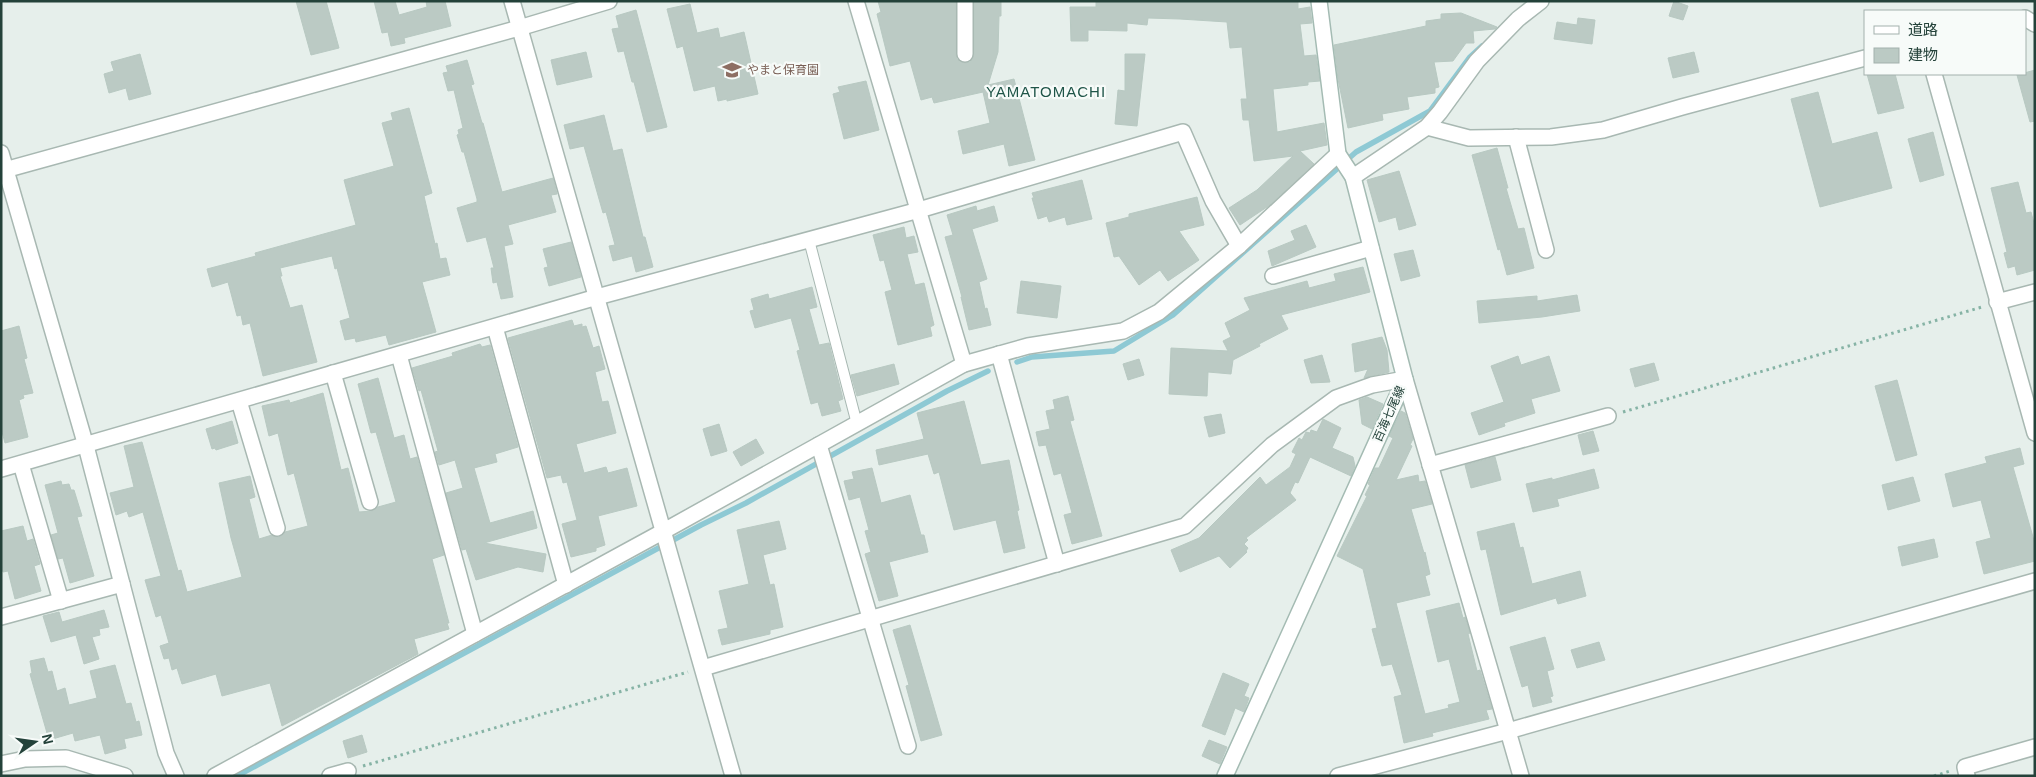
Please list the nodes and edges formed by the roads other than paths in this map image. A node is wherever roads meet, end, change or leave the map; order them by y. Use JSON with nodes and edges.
{"nodes":[{"id":1,"x":512,"y":1,"type":"edge"},
{"id":2,"x":609,"y":1,"type":"edge"},
{"id":3,"x":856,"y":1,"type":"edge"},
{"id":4,"x":965,"y":1,"type":"edge"},
{"id":5,"x":1319,"y":1,"type":"edge"},
{"id":6,"x":1541,"y":1,"type":"edge"},
{"id":7,"x":1525,"y":7,"type":"edge"},
{"id":8,"x":519,"y":28,"type":"junction"},
{"id":9,"x":965,"y":54,"type":"dead end"},
{"id":10,"x":1864,"y":58,"type":"edge"},
{"id":11,"x":1934,"y":75,"type":"edge"},
{"id":12,"x":1427,"y":127,"type":"junction"},
{"id":13,"x":1516,"y":137,"type":"junction"},
{"id":14,"x":1,"y":153,"type":"edge"},
{"id":15,"x":1345,"y":165,"type":"junction"},
{"id":16,"x":4,"y":170,"type":"edge"},
{"id":17,"x":919,"y":210,"type":"junction"},
{"id":18,"x":808,"y":240,"type":"junction"},
{"id":19,"x":1240,"y":246,"type":"junction"},
{"id":20,"x":1371,"y":248,"type":"junction"},
{"id":21,"x":1546,"y":250,"type":"dead end"},
{"id":22,"x":1272,"y":276,"type":"dead end"},
{"id":23,"x":2035,"y":292,"type":"edge"},
{"id":24,"x":597,"y":297,"type":"junction"},
{"id":25,"x":1997,"y":302,"type":"junction"},
{"id":26,"x":495,"y":326,"type":"junction"},
{"id":27,"x":399,"y":354,"type":"junction"},
{"id":28,"x":999,"y":354,"type":"junction"},
{"id":29,"x":964,"y":364,"type":"junction"},
{"id":30,"x":333,"y":374,"type":"junction"},
{"id":31,"x":1404,"y":379,"type":"junction"},
{"id":32,"x":239,"y":401,"type":"junction"},
{"id":33,"x":1608,"y":416,"type":"road end"},
{"id":34,"x":857,"y":424,"type":"junction"},
{"id":35,"x":2035,"y":433,"type":"edge"},
{"id":36,"x":819,"y":445,"type":"junction"},
{"id":37,"x":86,"y":446,"type":"junction"},
{"id":38,"x":21,"y":464,"type":"junction"},
{"id":39,"x":1430,"y":464,"type":"junction"},
{"id":40,"x":1,"y":469,"type":"edge"},
{"id":41,"x":370,"y":502,"type":"dead end"},
{"id":42,"x":277,"y":528,"type":"dead end"},
{"id":43,"x":666,"y":539,"type":"junction"},
{"id":44,"x":1058,"y":564,"type":"junction"},
{"id":45,"x":2035,"y":581,"type":"edge"},
{"id":46,"x":122,"y":584,"type":"junction"},
{"id":47,"x":566,"y":585,"type":"junction"},
{"id":48,"x":60,"y":601,"type":"junction"},
{"id":49,"x":1,"y":617,"type":"edge"},
{"id":50,"x":870,"y":620,"type":"junction"},
{"id":51,"x":475,"y":634,"type":"junction"},
{"id":52,"x":703,"y":668,"type":"junction"},
{"id":53,"x":1508,"y":730,"type":"junction"},
{"id":54,"x":908,"y":746,"type":"dead end"},
{"id":55,"x":2035,"y":747,"type":"edge"},
{"id":56,"x":1,"y":764,"type":"edge"},
{"id":57,"x":348,"y":771,"type":"road end"},
{"id":58,"x":125,"y":776,"type":"edge"},
{"id":59,"x":176,"y":776,"type":"edge"},
{"id":60,"x":215,"y":776,"type":"edge"},
{"id":61,"x":330,"y":776,"type":"edge"},
{"id":62,"x":733,"y":776,"type":"edge"},
{"id":63,"x":1224,"y":776,"type":"edge"},
{"id":64,"x":1338,"y":776,"type":"edge"},
{"id":65,"x":1521,"y":776,"type":"edge"},
{"id":66,"x":1967,"y":776,"type":"edge"}],
"edges":[{"from":1,"to":8,"type":"street"},
{"from":2,"to":8,"type":"street"},
{"from":3,"to":17,"type":"street"},
{"from":4,"to":9,"type":"street"},
{"from":5,"to":15,"type":"street","name":"百海七尾線"},
{"from":6,"to":7,"type":"street"},
{"from":7,"to":12,"type":"street"},
{"from":8,"to":16,"type":"street"},
{"from":8,"to":24,"type":"street"},
{"from":10,"to":13,"type":"street"},
{"from":11,"to":25,"type":"street"},
{"from":12,"to":13,"type":"street"},
{"from":12,"to":15,"type":"street"},
{"from":13,"to":21,"type":"street"},
{"from":14,"to":16,"type":"street"},
{"from":15,"to":19,"type":"street"},
{"from":15,"to":20,"type":"street","name":"百海七尾線"},
{"from":16,"to":37,"type":"street"},
{"from":17,"to":18,"type":"street"},
{"from":17,"to":19,"type":"street"},
{"from":17,"to":29,"type":"street"},
{"from":18,"to":24,"type":"street"},
{"from":18,"to":34,"type":"lane"},
{"from":19,"to":28,"type":"street"},
{"from":20,"to":22,"type":"street"},
{"from":20,"to":31,"type":"street","name":"百海七尾線"},
{"from":23,"to":25,"type":"street"},
{"from":24,"to":26,"type":"street"},
{"from":24,"to":43,"type":"street"},
{"from":25,"to":35,"type":"street"},
{"from":26,"to":27,"type":"street"},
{"from":26,"to":47,"type":"street"},
{"from":27,"to":30,"type":"street"},
{"from":27,"to":51,"type":"street"},
{"from":28,"to":29,"type":"street"},
{"from":28,"to":44,"type":"street"},
{"from":29,"to":34,"type":"street"},
{"from":30,"to":32,"type":"street"},
{"from":30,"to":41,"type":"street"},
{"from":31,"to":39,"type":"street"},
{"from":31,"to":44,"type":"street"},
{"from":31,"to":63,"type":"street","name":"百海七尾線"},
{"from":32,"to":37,"type":"street"},
{"from":32,"to":42,"type":"street"},
{"from":33,"to":39,"type":"street"},
{"from":34,"to":36,"type":"street"},
{"from":36,"to":43,"type":"street"},
{"from":36,"to":50,"type":"street"},
{"from":37,"to":38,"type":"street"},
{"from":37,"to":46,"type":"street"},
{"from":38,"to":40,"type":"street"},
{"from":38,"to":48,"type":"street"},
{"from":39,"to":53,"type":"street"},
{"from":43,"to":47,"type":"street"},
{"from":43,"to":52,"type":"street"},
{"from":44,"to":50,"type":"street"},
{"from":45,"to":53,"type":"street"},
{"from":46,"to":48,"type":"street"},
{"from":46,"to":59,"type":"street"},
{"from":47,"to":51,"type":"street"},
{"from":48,"to":49,"type":"street"},
{"from":50,"to":52,"type":"street"},
{"from":50,"to":54,"type":"street"},
{"from":51,"to":60,"type":"street"},
{"from":52,"to":62,"type":"street"},
{"from":53,"to":64,"type":"street"},
{"from":53,"to":65,"type":"street"},
{"from":55,"to":66,"type":"street"},
{"from":56,"to":58,"type":"street"},
{"from":57,"to":61,"type":"street"}]}
